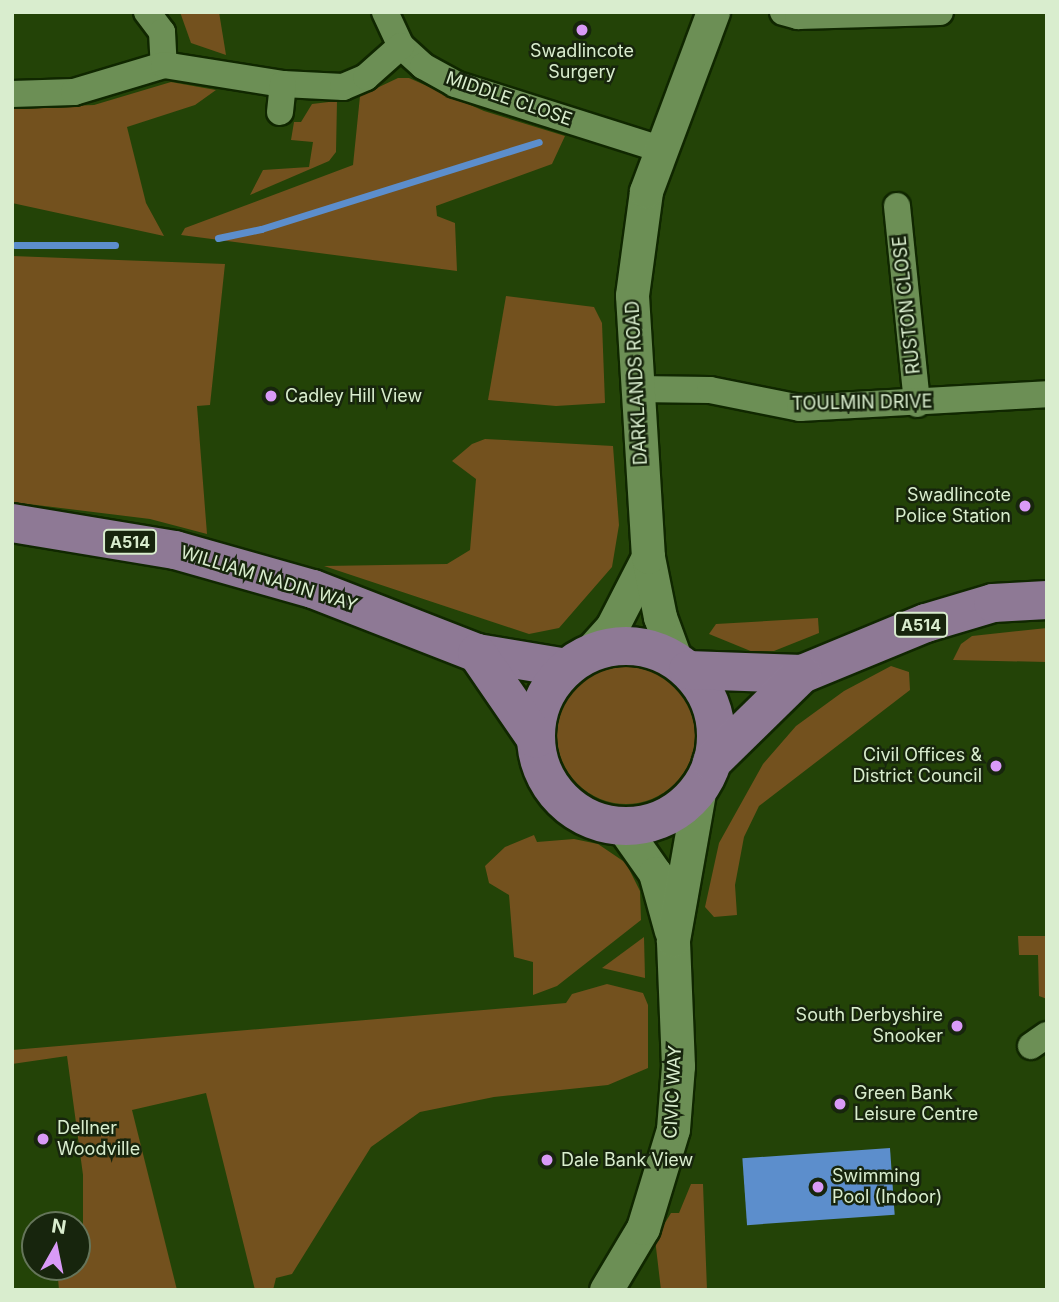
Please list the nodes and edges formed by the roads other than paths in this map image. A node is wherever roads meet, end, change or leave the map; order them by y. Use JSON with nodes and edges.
{"nodes":[{"id":1,"x":147,"y":12,"type":"edge"},
{"id":2,"x":385,"y":12,"type":"edge"},
{"id":3,"x":713,"y":12,"type":"edge"},
{"id":4,"x":783,"y":12,"type":"edge"},
{"id":5,"x":940,"y":12,"type":"edge"},
{"id":6,"x":401,"y":46,"type":"junction"},
{"id":7,"x":164,"y":65,"type":"junction"},
{"id":8,"x":283,"y":84,"type":"junction"},
{"id":9,"x":12,"y":94,"type":"edge"},
{"id":10,"x":280,"y":112,"type":"dead end"},
{"id":11,"x":660,"y":149,"type":"junction"},
{"id":12,"x":897,"y":206,"type":"dead end"},
{"id":13,"x":636,"y":389,"type":"junction"},
{"id":14,"x":1047,"y":394,"type":"edge"},
{"id":15,"x":917,"y":404,"type":"junction"},
{"id":16,"x":12,"y":523,"type":"edge"},
{"id":17,"x":648,"y":557,"type":"junction"},
{"id":18,"x":1047,"y":600,"type":"edge"},
{"id":19,"x":477,"y":653,"type":"junction"},
{"id":20,"x":577,"y":662,"type":"junction"},
{"id":21,"x":681,"y":664,"type":"junction"},
{"id":22,"x":802,"y":674,"type":"junction"},
{"id":23,"x":536,"y":739,"type":"junction"},
{"id":24,"x":705,"y":777,"type":"junction"},
{"id":25,"x":622,"y":825,"type":"junction"},
{"id":26,"x":673,"y":940,"type":"junction"},
{"id":27,"x":618,"y":1285,"type":"edge"}],
"edges":[{"from":1,"to":7,"type":"street"},
{"from":2,"to":6,"type":"street","name":"MIDDLE CLOSE"},
{"from":3,"to":11,"type":"street","name":"DARKLANDS ROAD"},
{"from":4,"to":5,"type":"street"},
{"from":6,"to":8,"type":"street"},
{"from":6,"to":11,"type":"street","name":"MIDDLE CLOSE"},
{"from":7,"to":8,"type":"street"},
{"from":7,"to":9,"type":"street"},
{"from":8,"to":10,"type":"street"},
{"from":11,"to":13,"type":"street","name":"DARKLANDS ROAD"},
{"from":12,"to":15,"type":"street","name":"RUSTON CLOSE"},
{"from":13,"to":15,"type":"street","name":"TOULMIN DRIVE"},
{"from":13,"to":17,"type":"street","name":"DARKLANDS ROAD"},
{"from":14,"to":15,"type":"street","name":"TOULMIN DRIVE"},
{"from":16,"to":19,"type":"main road","name":"WILLIAM NADIN WAY","number":"A514"},
{"from":17,"to":20,"type":"street"},
{"from":17,"to":21,"type":"street","name":"DARKLANDS ROAD"},
{"from":18,"to":22,"type":"main road","number":"A514"},
{"from":19,"to":20,"type":"main road","name":"WILLIAM NADIN WAY","number":"A514"},
{"from":19,"to":23,"type":"main road"},
{"from":20,"to":21,"type":"main road"},
{"from":20,"to":23,"type":"main road"},
{"from":21,"to":22,"type":"main road","number":"A514"},
{"from":21,"to":24,"type":"main road"},
{"from":22,"to":24,"type":"main road","number":"A514"},
{"from":23,"to":25,"type":"main road"},
{"from":24,"to":25,"type":"main road"},
{"from":24,"to":26,"type":"street","name":"CIVIC WAY"},
{"from":25,"to":26,"type":"street","name":"CIVIC WAY"},
{"from":26,"to":27,"type":"street","name":"CIVIC WAY"}]}
